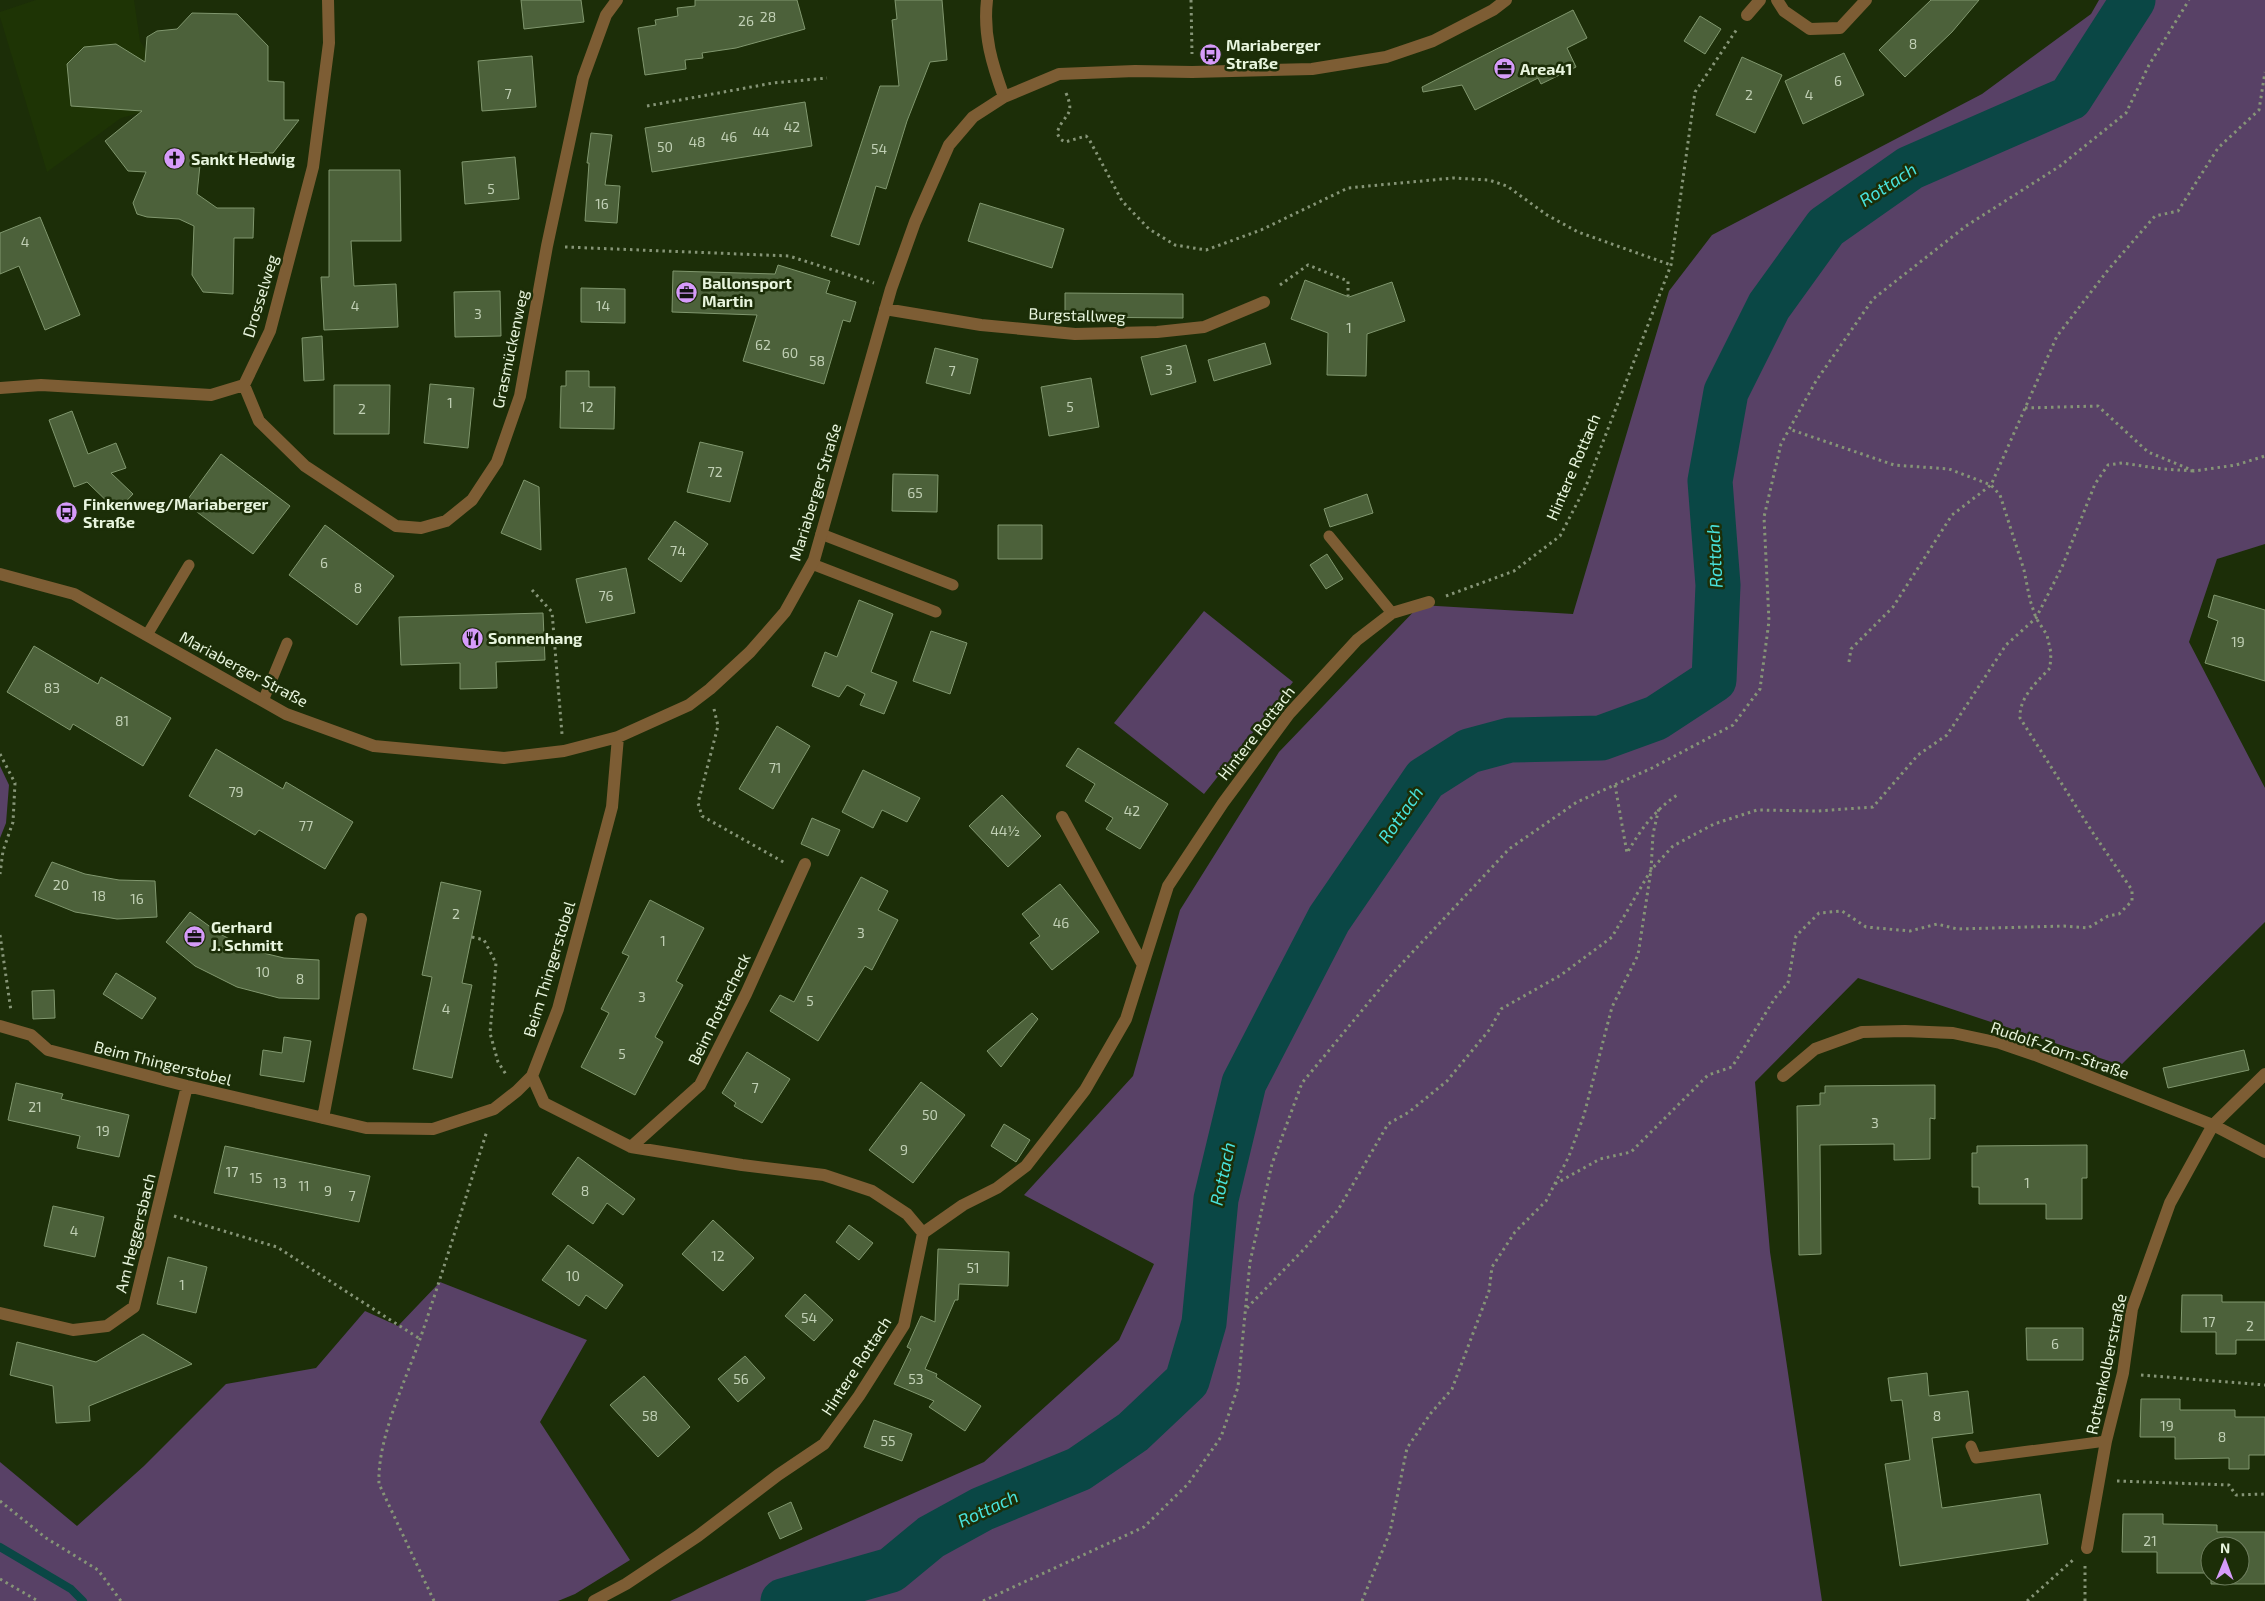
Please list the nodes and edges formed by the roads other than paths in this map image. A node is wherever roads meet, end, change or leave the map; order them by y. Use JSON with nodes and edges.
{"nodes":[{"id":1,"x":328,"y":0,"type":"edge"},
{"id":2,"x":617,"y":0,"type":"edge"},
{"id":3,"x":987,"y":0,"type":"edge"},
{"id":4,"x":1506,"y":0,"type":"edge"},
{"id":5,"x":1760,"y":0,"type":"edge"},
{"id":6,"x":1777,"y":0,"type":"edge"},
{"id":7,"x":1866,"y":0,"type":"edge"},
{"id":8,"x":1747,"y":15,"type":"road end"},
{"id":9,"x":1004,"y":97,"type":"junction"},
{"id":10,"x":1264,"y":302,"type":"dead end"},
{"id":11,"x":885,"y":309,"type":"junction"},
{"id":12,"x":244,"y":385,"type":"junction"},
{"id":13,"x":0,"y":388,"type":"edge"},
{"id":14,"x":822,"y":534,"type":"junction"},
{"id":15,"x":1328,"y":536,"type":"dead end"},
{"id":16,"x":812,"y":564,"type":"junction"},
{"id":17,"x":189,"y":565,"type":"dead end"},
{"id":18,"x":0,"y":574,"type":"edge"},
{"id":19,"x":953,"y":586,"type":"dead end"},
{"id":20,"x":1429,"y":602,"type":"road end"},
{"id":21,"x":936,"y":612,"type":"dead end"},
{"id":22,"x":1392,"y":613,"type":"junction"},
{"id":23,"x":147,"y":635,"type":"junction"},
{"id":24,"x":287,"y":643,"type":"dead end"},
{"id":25,"x":263,"y":701,"type":"junction"},
{"id":26,"x":618,"y":737,"type":"junction"},
{"id":27,"x":1062,"y":817,"type":"dead end"},
{"id":28,"x":803,"y":868,"type":"road end"},
{"id":29,"x":361,"y":919,"type":"dead end"},
{"id":30,"x":1143,"y":965,"type":"junction"},
{"id":31,"x":0,"y":1026,"type":"edge"},
{"id":32,"x":2265,"y":1074,"type":"edge"},
{"id":33,"x":532,"y":1076,"type":"junction"},
{"id":34,"x":1783,"y":1076,"type":"dead end"},
{"id":35,"x":187,"y":1086,"type":"junction"},
{"id":36,"x":323,"y":1118,"type":"junction"},
{"id":37,"x":2213,"y":1125,"type":"junction"},
{"id":38,"x":632,"y":1147,"type":"junction"},
{"id":39,"x":2265,"y":1152,"type":"edge"},
{"id":40,"x":923,"y":1233,"type":"junction"},
{"id":41,"x":0,"y":1313,"type":"edge"},
{"id":42,"x":2106,"y":1442,"type":"junction"},
{"id":43,"x":1971,"y":1446,"type":"dead end"},
{"id":44,"x":2087,"y":1548,"type":"road end"},
{"id":45,"x":594,"y":1601,"type":"edge"}],
"edges":[{"from":1,"to":12,"type":"street","name":"Drosselweg"},
{"from":2,"to":12,"type":"street","name":"Grasmückenweg"},
{"from":3,"to":9,"type":"street"},
{"from":4,"to":9,"type":"street","name":"Mariaberger Straße"},
{"from":5,"to":8,"type":"street"},
{"from":6,"to":7,"type":"street"},
{"from":9,"to":11,"type":"street","name":"Mariaberger Straße"},
{"from":10,"to":11,"type":"street","name":"Burgstallweg"},
{"from":11,"to":14,"type":"street","name":"Mariaberger Straße"},
{"from":12,"to":13,"type":"street"},
{"from":14,"to":16,"type":"street","name":"Mariaberger Straße"},
{"from":14,"to":19,"type":"lane"},
{"from":15,"to":22,"type":"lane"},
{"from":16,"to":21,"type":"lane"},
{"from":16,"to":26,"type":"street","name":"Mariaberger Straße"},
{"from":17,"to":23,"type":"lane"},
{"from":18,"to":23,"type":"street","name":"Mariaberger Straße"},
{"from":20,"to":22,"type":"street","name":"Hintere Rottach"},
{"from":22,"to":30,"type":"street","name":"Hintere Rottach"},
{"from":23,"to":25,"type":"street","name":"Mariaberger Straße"},
{"from":24,"to":25,"type":"lane"},
{"from":25,"to":26,"type":"street","name":"Mariaberger Straße"},
{"from":26,"to":33,"type":"street","name":"Beim Thingerstobel"},
{"from":27,"to":30,"type":"street"},
{"from":28,"to":38,"type":"street","name":"Beim Rottacheck"},
{"from":29,"to":36,"type":"street"},
{"from":30,"to":40,"type":"street","name":"Hintere Rottach"},
{"from":31,"to":35,"type":"street","name":"Beim Thingerstobel"},
{"from":32,"to":37,"type":"street","name":"Rottenkolberstraße"},
{"from":33,"to":36,"type":"street","name":"Beim Thingerstobel"},
{"from":33,"to":38,"type":"street"},
{"from":34,"to":37,"type":"street","name":"Rudolf-Zorn-Straße"},
{"from":35,"to":36,"type":"street","name":"Beim Thingerstobel"},
{"from":35,"to":41,"type":"street","name":"Am Heggersbach"},
{"from":37,"to":39,"type":"street","name":"Rudolf-Zorn-Straße"},
{"from":37,"to":42,"type":"street","name":"Rottenkolberstraße"},
{"from":38,"to":40,"type":"street"},
{"from":40,"to":45,"type":"street","name":"Hintere Rottach"},
{"from":42,"to":43,"type":"lane"},
{"from":42,"to":44,"type":"street","name":"Rottenkolberstraße"}]}
